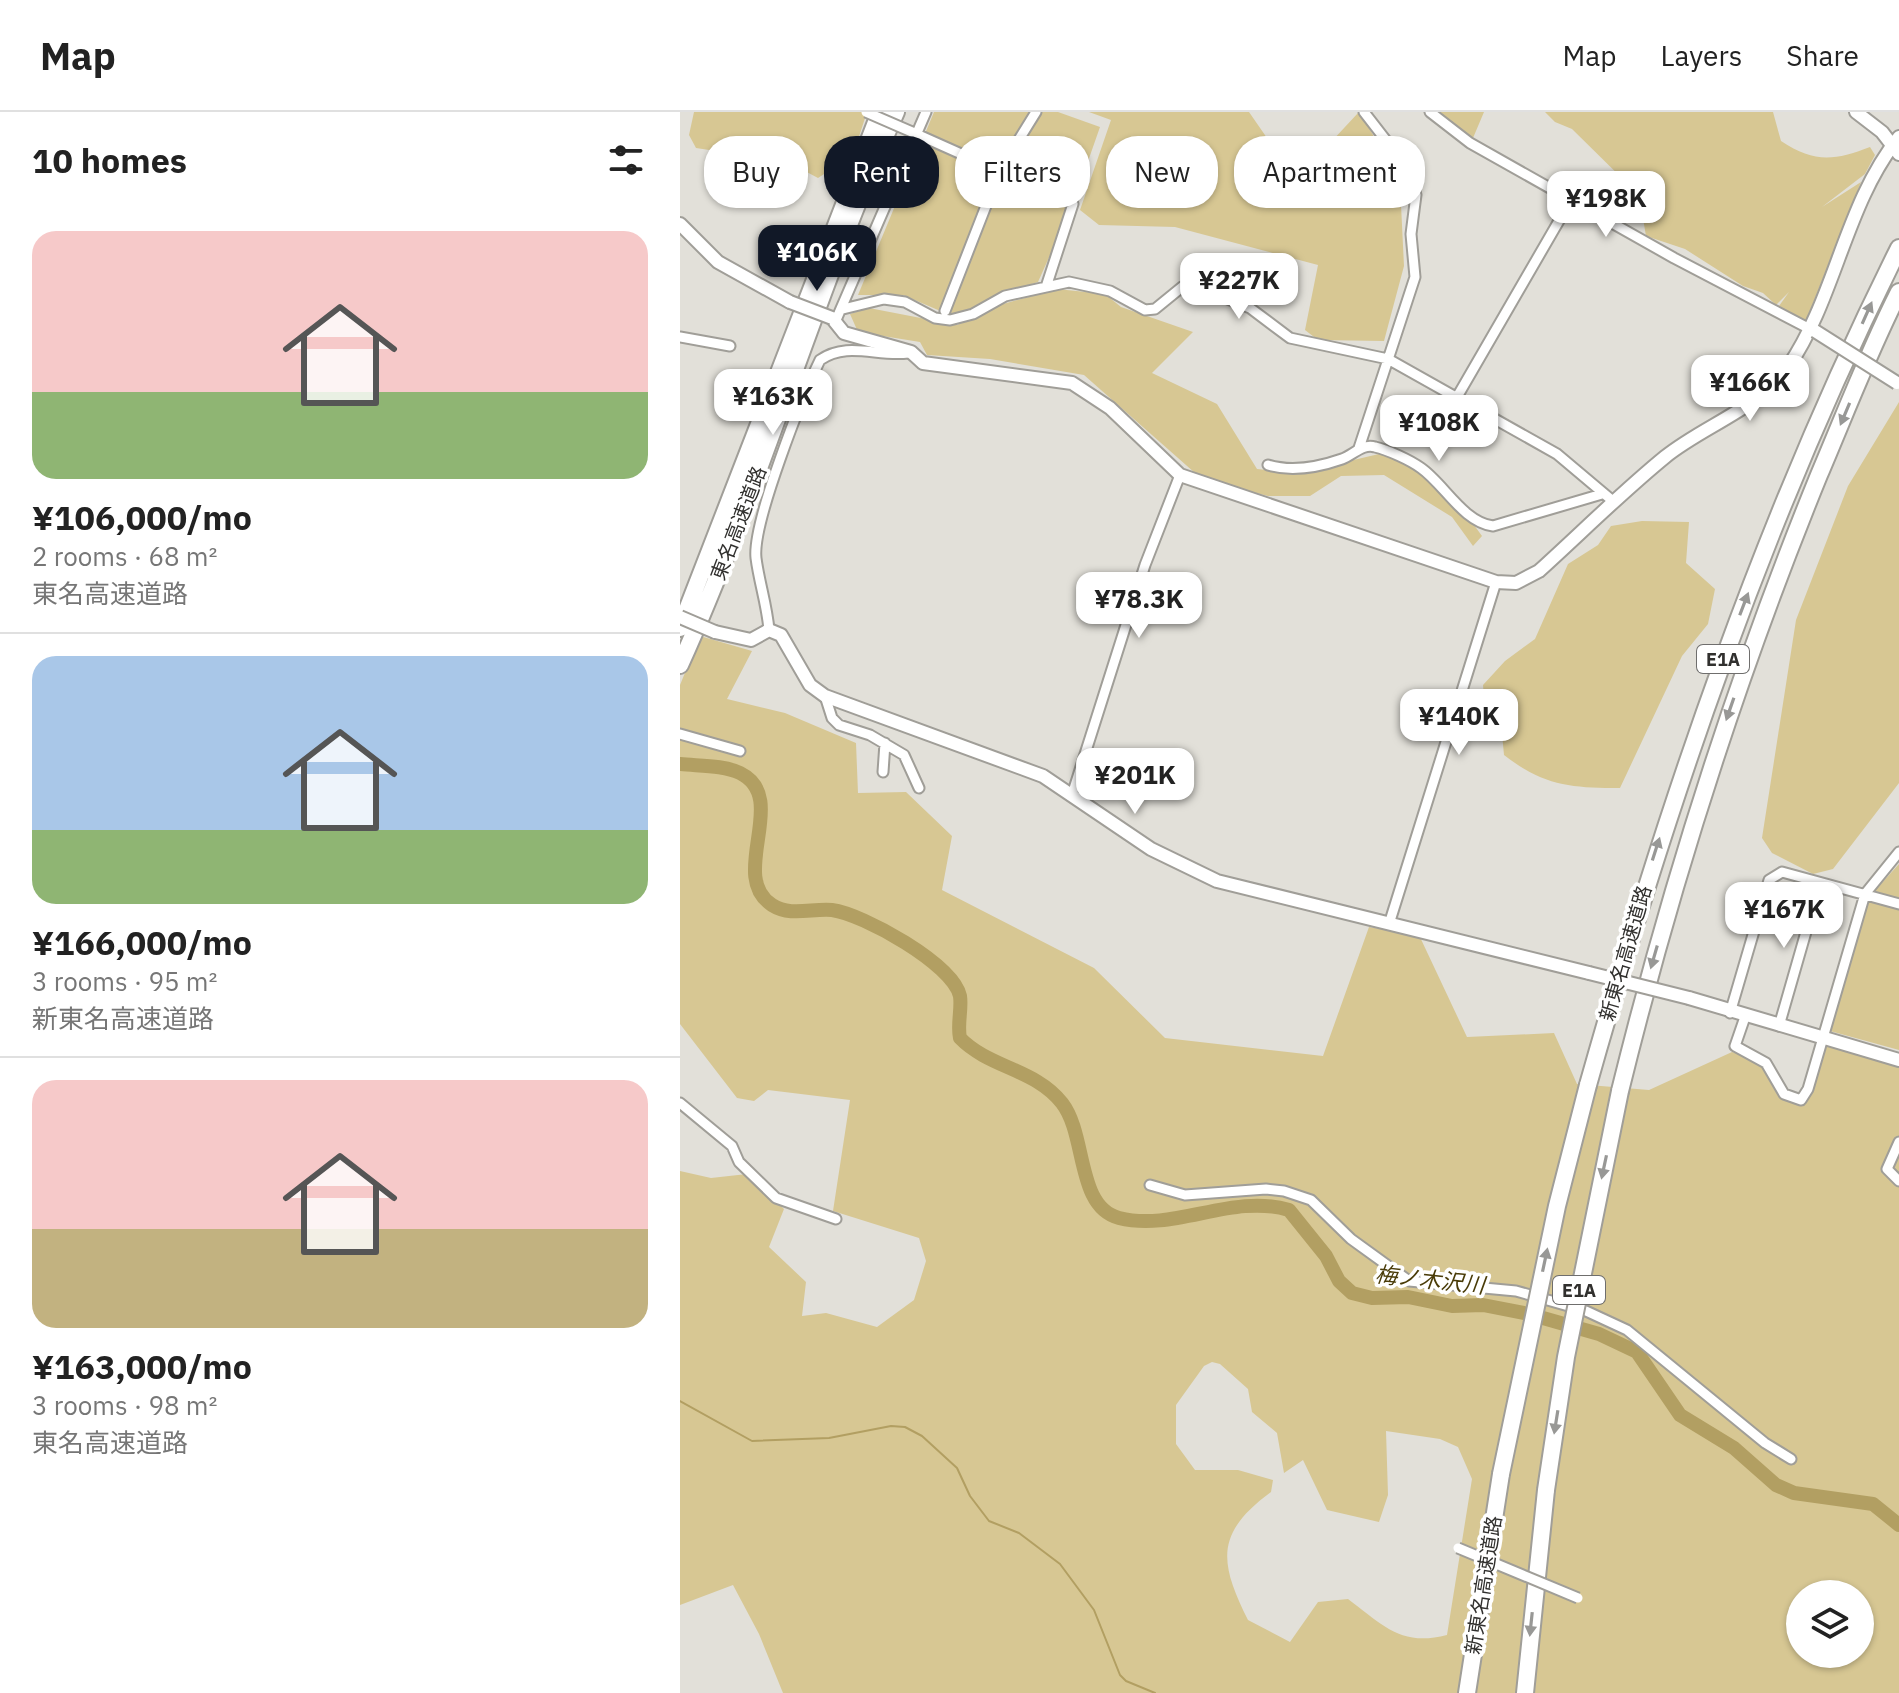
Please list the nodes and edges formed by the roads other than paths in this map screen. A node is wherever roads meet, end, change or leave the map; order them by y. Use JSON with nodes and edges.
{"nodes":[{"id":1,"x":866,"y":112,"type":"edge"},
{"id":2,"x":880,"y":112,"type":"edge"},
{"id":3,"x":896,"y":112,"type":"edge"},
{"id":4,"x":926,"y":112,"type":"edge"},
{"id":5,"x":1036,"y":112,"type":"edge"},
{"id":6,"x":1366,"y":112,"type":"edge"},
{"id":7,"x":1430,"y":112,"type":"edge"},
{"id":8,"x":1856,"y":112,"type":"edge"},
{"id":9,"x":914,"y":133,"type":"junction"},
{"id":10,"x":1021,"y":136,"type":"edge"},
{"id":11,"x":1897,"y":145,"type":"edge"},
{"id":12,"x":955,"y":151,"type":"edge"},
{"id":13,"x":1571,"y":200,"type":"junction"},
{"id":14,"x":985,"y":208,"type":"edge"},
{"id":15,"x":1072,"y":208,"type":"edge"},
{"id":16,"x":680,"y":224,"type":"edge"},
{"id":17,"x":1899,"y":248,"type":"edge"},
{"id":18,"x":1046,"y":287,"type":"junction"},
{"id":19,"x":1899,"y":292,"type":"edge"},
{"id":20,"x":945,"y":311,"type":"dead end"},
{"id":21,"x":837,"y":315,"type":"junction"},
{"id":22,"x":1812,"y":330,"type":"junction"},
{"id":23,"x":680,"y":337,"type":"edge"},
{"id":24,"x":730,"y":346,"type":"dead end"},
{"id":25,"x":911,"y":352,"type":"junction"},
{"id":26,"x":1388,"y":359,"type":"junction"},
{"id":27,"x":1898,"y":384,"type":"edge"},
{"id":28,"x":1457,"y":397,"type":"junction"},
{"id":29,"x":1359,"y":448,"type":"junction"},
{"id":30,"x":1268,"y":465,"type":"dead end"},
{"id":31,"x":1180,"y":475,"type":"junction"},
{"id":32,"x":1602,"y":494,"type":"junction"},
{"id":33,"x":1614,"y":502,"type":"junction"},
{"id":34,"x":1496,"y":582,"type":"junction"},
{"id":35,"x":680,"y":617,"type":"edge"},
{"id":36,"x":680,"y":628,"type":"edge"},
{"id":37,"x":769,"y":630,"type":"junction"},
{"id":38,"x":680,"y":665,"type":"edge"},
{"id":39,"x":825,"y":696,"type":"junction"},
{"id":40,"x":680,"y":734,"type":"edge"},
{"id":41,"x":885,"y":743,"type":"junction"},
{"id":42,"x":740,"y":751,"type":"dead end"},
{"id":43,"x":883,"y":772,"type":"dead end"},
{"id":44,"x":919,"y":788,"type":"dead end"},
{"id":45,"x":1072,"y":795,"type":"junction"},
{"id":46,"x":1899,"y":852,"type":"edge"},
{"id":47,"x":1820,"y":883,"type":"junction"},
{"id":48,"x":1865,"y":894,"type":"junction"},
{"id":49,"x":1899,"y":904,"type":"edge"},
{"id":50,"x":1390,"y":921,"type":"junction"},
{"id":51,"x":1730,"y":1013,"type":"junction"},
{"id":52,"x":1745,"y":1017,"type":"junction"},
{"id":53,"x":1779,"y":1026,"type":"junction"},
{"id":54,"x":1822,"y":1037,"type":"junction"},
{"id":55,"x":1899,"y":1060,"type":"edge"},
{"id":56,"x":680,"y":1103,"type":"edge"},
{"id":57,"x":1899,"y":1142,"type":"edge"},
{"id":58,"x":1899,"y":1181,"type":"edge"},
{"id":59,"x":1150,"y":1185,"type":"dead end"},
{"id":60,"x":836,"y":1219,"type":"dead end"},
{"id":61,"x":1791,"y":1459,"type":"dead end"},
{"id":62,"x":1458,"y":1548,"type":"dead end"},
{"id":63,"x":1578,"y":1598,"type":"dead end"},
{"id":64,"x":1467,"y":1693,"type":"edge"},
{"id":65,"x":1525,"y":1693,"type":"edge"}],
"edges":[{"from":1,"to":9,"type":"street","bridge":true},
{"from":2,"to":36,"type":"highway","name":"東名高速道路"},
{"from":3,"to":38,"type":"highway","name":"東名高速道路"},
{"from":4,"to":9,"type":"street"},
{"from":5,"to":10,"type":"street"},
{"from":6,"to":26,"type":"street"},
{"from":7,"to":13,"type":"street"},
{"from":8,"to":11,"type":"street"},
{"from":9,"to":12,"type":"street"},
{"from":9,"to":21,"type":"street"},
{"from":11,"to":22,"type":"street"},
{"from":13,"to":22,"type":"street"},
{"from":13,"to":28,"type":"street"},
{"from":14,"to":20,"type":"street"},
{"from":15,"to":18,"type":"street"},
{"from":16,"to":21,"type":"street","bridge":true},
{"from":64,"to":17,"type":"highway","name":"新東名高速道路","number":"E1A","one_way":true,"bridge":true},
{"from":18,"to":21,"type":"street"},
{"from":18,"to":26,"type":"street"},
{"from":19,"to":65,"type":"highway","name":"新東名高速道路","number":"E1A","one_way":true,"bridge":true},
{"from":21,"to":25,"type":"street"},
{"from":22,"to":27,"type":"street","bridge":true},
{"from":22,"to":33,"type":"street"},
{"from":23,"to":24,"type":"street"},
{"from":25,"to":31,"type":"street"},
{"from":25,"to":37,"type":"street"},
{"from":26,"to":28,"type":"street"},
{"from":26,"to":29,"type":"street"},
{"from":28,"to":32,"type":"street"},
{"from":29,"to":30,"type":"street"},
{"from":29,"to":32,"type":"street"},
{"from":31,"to":34,"type":"street"},
{"from":31,"to":45,"type":"street"},
{"from":32,"to":33,"type":"street"},
{"from":33,"to":34,"type":"street"},
{"from":34,"to":50,"type":"street"},
{"from":35,"to":37,"type":"street","bridge":true},
{"from":37,"to":39,"type":"street"},
{"from":39,"to":41,"type":"street"},
{"from":39,"to":45,"type":"street"},
{"from":40,"to":42,"type":"street"},
{"from":41,"to":43,"type":"street"},
{"from":41,"to":44,"type":"street"},
{"from":45,"to":50,"type":"street"},
{"from":46,"to":48,"type":"street"},
{"from":47,"to":48,"type":"street"},
{"from":47,"to":51,"type":"street"},
{"from":47,"to":53,"type":"street"},
{"from":48,"to":49,"type":"street"},
{"from":48,"to":54,"type":"street"},
{"from":50,"to":51,"type":"street","bridge":true},
{"from":51,"to":52,"type":"street"},
{"from":52,"to":53,"type":"street"},
{"from":52,"to":54,"type":"street"},
{"from":53,"to":54,"type":"street"},
{"from":54,"to":55,"type":"street"},
{"from":56,"to":60,"type":"street"},
{"from":57,"to":58,"type":"street"},
{"from":59,"to":61,"type":"street"},
{"from":62,"to":63,"type":"street","bridge":true}]}
